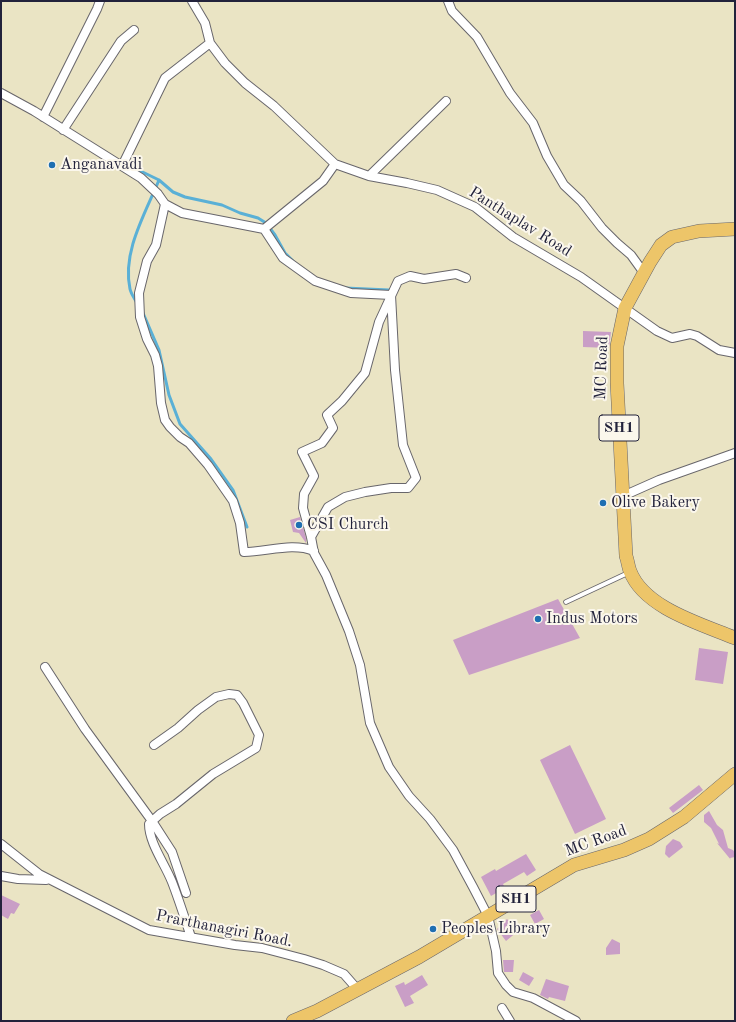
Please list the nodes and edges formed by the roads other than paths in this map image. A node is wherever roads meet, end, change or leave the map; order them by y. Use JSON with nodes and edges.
{"nodes":[{"id":1,"x":100,"y":1,"type":"edge"},
{"id":2,"x":192,"y":1,"type":"edge"},
{"id":3,"x":448,"y":1,"type":"edge"},
{"id":4,"x":134,"y":30,"type":"dead end"},
{"id":5,"x":210,"y":43,"type":"junction"},
{"id":6,"x":1,"y":93,"type":"edge"},
{"id":7,"x":446,"y":101,"type":"dead end"},
{"id":8,"x":43,"y":117,"type":"junction"},
{"id":9,"x":63,"y":130,"type":"junction"},
{"id":10,"x":335,"y":164,"type":"junction"},
{"id":11,"x":122,"y":166,"type":"junction"},
{"id":12,"x":369,"y":176,"type":"junction"},
{"id":13,"x":165,"y":204,"type":"junction"},
{"id":14,"x":264,"y":229,"type":"junction"},
{"id":15,"x":735,"y":229,"type":"edge"},
{"id":16,"x":644,"y":273,"type":"junction"},
{"id":17,"x":466,"y":278,"type":"dead end"},
{"id":18,"x":390,"y":295,"type":"junction"},
{"id":19,"x":625,"y":308,"type":"junction"},
{"id":20,"x":735,"y":353,"type":"edge"},
{"id":21,"x":735,"y":453,"type":"edge"},
{"id":22,"x":623,"y":496,"type":"junction"},
{"id":23,"x":312,"y":537,"type":"junction"},
{"id":24,"x":314,"y":551,"type":"junction"},
{"id":25,"x":630,"y":572,"type":"junction"},
{"id":26,"x":566,"y":602,"type":"dead end"},
{"id":27,"x":735,"y":638,"type":"edge"},
{"id":28,"x":45,"y":667,"type":"dead end"},
{"id":29,"x":154,"y":745,"type":"dead end"},
{"id":30,"x":735,"y":774,"type":"edge"},
{"id":31,"x":152,"y":821,"type":"junction"},
{"id":32,"x":1,"y":844,"type":"edge"},
{"id":33,"x":1,"y":876,"type":"edge"},
{"id":34,"x":50,"y":880,"type":"junction"},
{"id":35,"x":186,"y":893,"type":"dead end"},
{"id":36,"x":488,"y":916,"type":"junction"},
{"id":37,"x":191,"y":938,"type":"junction"},
{"id":38,"x":358,"y":990,"type":"junction"},
{"id":39,"x":502,"y":1008,"type":"dead end"},
{"id":40,"x":293,"y":1021,"type":"edge"},
{"id":41,"x":510,"y":1021,"type":"edge"},
{"id":42,"x":576,"y":1021,"type":"edge"}],
"edges":[{"from":1,"to":8,"type":"street"},
{"from":2,"to":5,"type":"street"},
{"from":3,"to":16,"type":"street"},
{"from":4,"to":9,"type":"street"},
{"from":5,"to":10,"type":"street"},
{"from":5,"to":11,"type":"street"},
{"from":6,"to":8,"type":"street"},
{"from":7,"to":12,"type":"street"},
{"from":8,"to":9,"type":"street"},
{"from":9,"to":11,"type":"street"},
{"from":10,"to":12,"type":"street","name":"Panthaplav Road"},
{"from":10,"to":14,"type":"street"},
{"from":11,"to":13,"type":"street"},
{"from":12,"to":19,"type":"street","name":"Panthaplav Road"},
{"from":13,"to":14,"type":"street"},
{"from":13,"to":24,"type":"street"},
{"from":14,"to":18,"type":"street"},
{"from":15,"to":16,"type":"main road","name":"MC Road","number":"SH1"},
{"from":16,"to":19,"type":"main road","name":"MC Road","number":"SH1"},
{"from":17,"to":18,"type":"street"},
{"from":18,"to":23,"type":"street"},
{"from":18,"to":23,"type":"street"},
{"from":19,"to":20,"type":"street","name":"Panthaplav Road"},
{"from":19,"to":22,"type":"main road","name":"MC Road","number":"SH1"},
{"from":21,"to":22,"type":"street"},
{"from":22,"to":25,"type":"main road","name":"MC Road","number":"SH1"},
{"from":23,"to":24,"type":"street"},
{"from":24,"to":36,"type":"street"},
{"from":25,"to":26,"type":"lane"},
{"from":25,"to":27,"type":"main road","name":"MC Road","number":"SH1"},
{"from":28,"to":31,"type":"street"},
{"from":29,"to":31,"type":"street"},
{"from":30,"to":36,"type":"main road","name":"MC Road","number":"SH1"},
{"from":31,"to":35,"type":"street"},
{"from":31,"to":37,"type":"street"},
{"from":32,"to":34,"type":"street","name":"Prarthanagiri Road."},
{"from":33,"to":34,"type":"street"},
{"from":34,"to":37,"type":"street","name":"Prarthanagiri Road."},
{"from":36,"to":38,"type":"main road","name":"MC Road","number":"SH1"},
{"from":36,"to":42,"type":"street"},
{"from":37,"to":38,"type":"street","name":"Prarthanagiri Road."},
{"from":38,"to":40,"type":"main road","name":"MC Road","number":"SH1"},
{"from":39,"to":41,"type":"street"}]}
